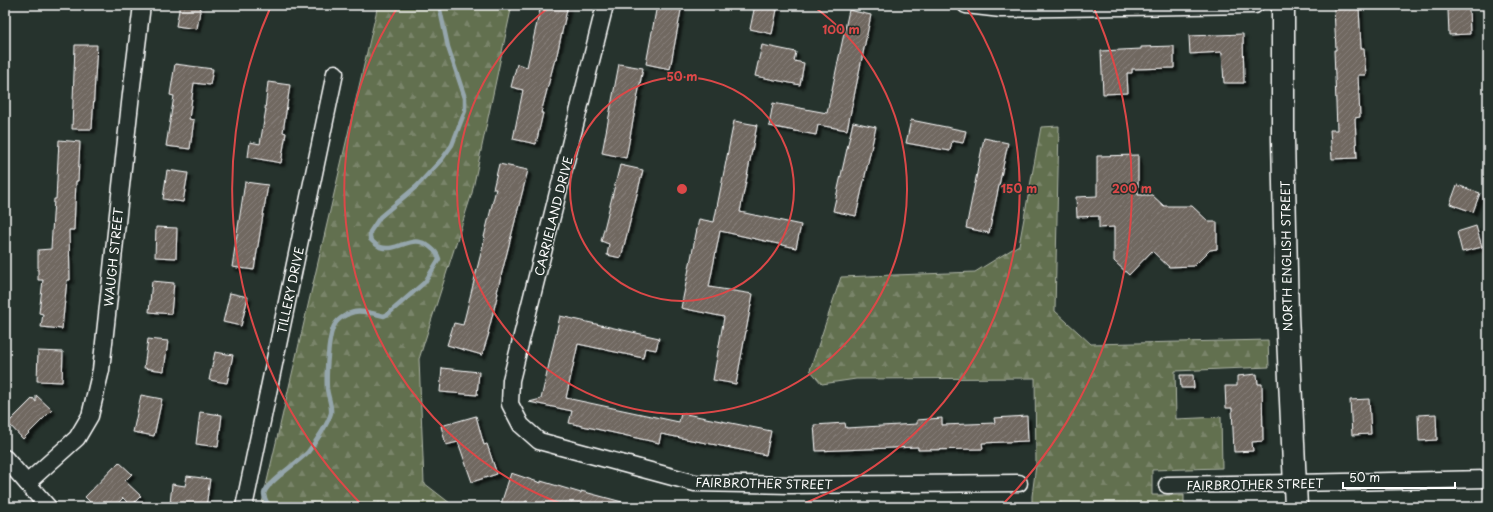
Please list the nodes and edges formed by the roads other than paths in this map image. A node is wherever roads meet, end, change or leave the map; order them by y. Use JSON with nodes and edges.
{"nodes":[{"id":1,"x":142,"y":5,"type":"edge"},
{"id":2,"x":605,"y":5,"type":"edge"},
{"id":3,"x":966,"y":5,"type":"edge"},
{"id":4,"x":1255,"y":5,"type":"edge"},
{"id":5,"x":1283,"y":5,"type":"edge"},
{"id":6,"x":335,"y":73,"type":"dead end"},
{"id":7,"x":521,"y":424,"type":"joint"},
{"id":8,"x":5,"y":458,"type":"edge"},
{"id":9,"x":1488,"y":478,"type":"edge"},
{"id":10,"x":27,"y":483,"type":"junction"},
{"id":11,"x":1019,"y":483,"type":"dead end"},
{"id":12,"x":1295,"y":484,"type":"junction"},
{"id":13,"x":1167,"y":485,"type":"dead end"},
{"id":14,"x":48,"y":507,"type":"edge"},
{"id":15,"x":244,"y":507,"type":"edge"},
{"id":16,"x":1296,"y":507,"type":"edge"}],
"edges":[{"from":1,"to":10,"type":"street","name":"WAUGH STREET"},
{"from":2,"to":7,"type":"street","name":"CARRIELAND DRIVE"},
{"from":3,"to":4,"type":"street"},
{"from":5,"to":12,"type":"street","name":"NORTH ENGLISH STREET"},
{"from":6,"to":15,"type":"street","name":"TILLERY DRIVE"},
{"from":7,"to":11,"type":"street","name":"FAIRBROTHER STREET"},
{"from":8,"to":10,"type":"street"},
{"from":9,"to":12,"type":"street","name":"FAIRBROTHER STREET"},
{"from":10,"to":14,"type":"street"},
{"from":12,"to":13,"type":"street","name":"FAIRBROTHER STREET"},
{"from":12,"to":16,"type":"street","name":"NORTH ENGLISH STREET"}]}
